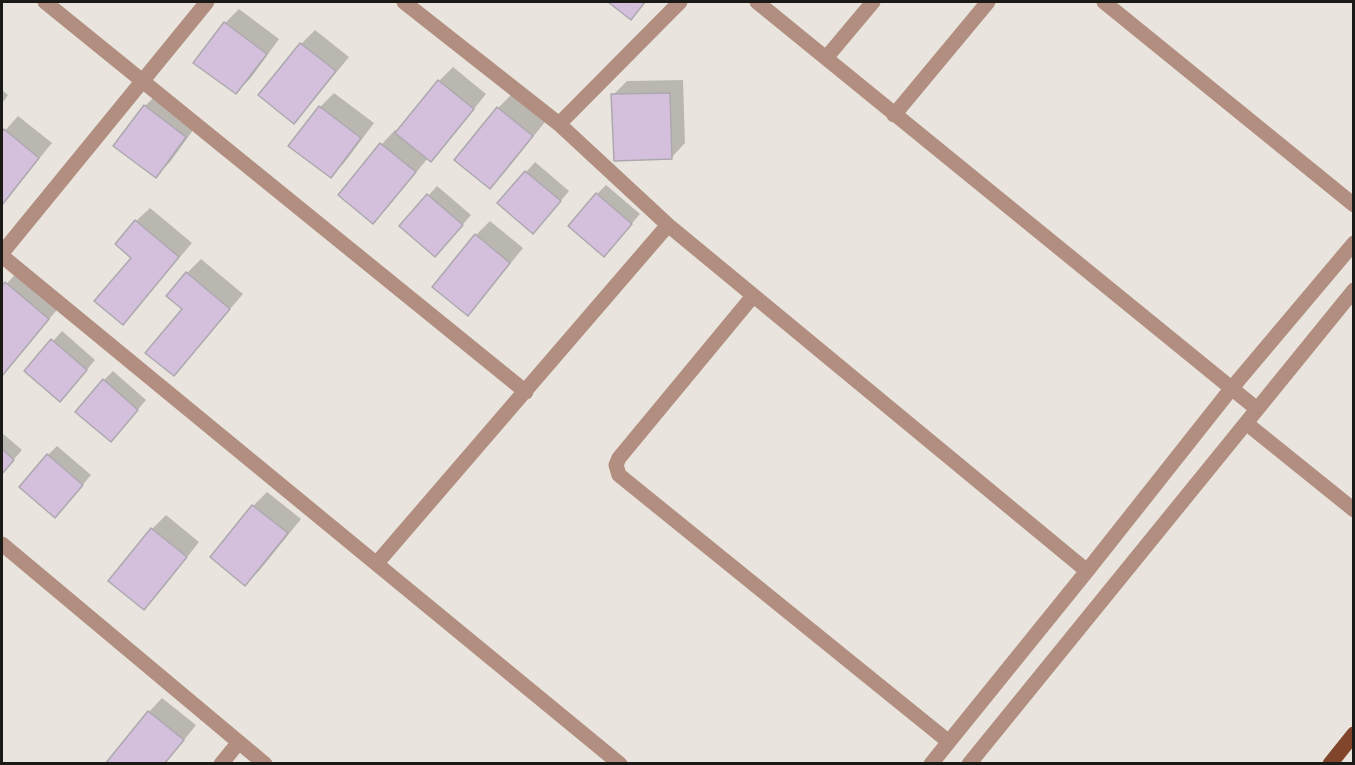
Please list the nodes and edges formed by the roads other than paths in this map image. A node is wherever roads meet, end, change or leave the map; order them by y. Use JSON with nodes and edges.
{"nodes":[{"id":1,"x":45,"y":2,"type":"edge"},
{"id":2,"x":207,"y":2,"type":"edge"},
{"id":3,"x":405,"y":2,"type":"edge"},
{"id":4,"x":680,"y":2,"type":"edge"},
{"id":5,"x":757,"y":2,"type":"edge"},
{"id":6,"x":873,"y":2,"type":"edge"},
{"id":7,"x":986,"y":2,"type":"edge"},
{"id":8,"x":1104,"y":2,"type":"edge"},
{"id":9,"x":826,"y":58,"type":"junction"},
{"id":10,"x":143,"y":81,"type":"junction"},
{"id":11,"x":894,"y":115,"type":"junction"},
{"id":12,"x":559,"y":124,"type":"junction"},
{"id":13,"x":1353,"y":205,"type":"edge"},
{"id":14,"x":668,"y":225,"type":"junction"},
{"id":15,"x":1353,"y":243,"type":"edge"},
{"id":16,"x":2,"y":255,"type":"edge"},
{"id":17,"x":1353,"y":290,"type":"edge"},
{"id":18,"x":753,"y":296,"type":"junction"},
{"id":19,"x":1231,"y":389,"type":"junction"},
{"id":20,"x":526,"y":392,"type":"junction"},
{"id":21,"x":1257,"y":409,"type":"junction"},
{"id":22,"x":1246,"y":423,"type":"junction"},
{"id":23,"x":1353,"y":510,"type":"edge"},
{"id":24,"x":2,"y":544,"type":"edge"},
{"id":25,"x":377,"y":563,"type":"junction"},
{"id":26,"x":1087,"y":571,"type":"junction"},
{"id":27,"x":1353,"y":734,"type":"edge"},
{"id":28,"x":239,"y":742,"type":"junction"},
{"id":29,"x":949,"y":742,"type":"junction"},
{"id":30,"x":221,"y":764,"type":"edge"},
{"id":31,"x":265,"y":764,"type":"edge"},
{"id":32,"x":620,"y":764,"type":"edge"},
{"id":33,"x":931,"y":764,"type":"edge"},
{"id":34,"x":969,"y":764,"type":"edge"},
{"id":35,"x":1330,"y":764,"type":"edge"}],
"edges":[{"from":1,"to":10,"type":"street"},
{"from":2,"to":10,"type":"street"},
{"from":3,"to":12,"type":"street"},
{"from":4,"to":12,"type":"street"},
{"from":5,"to":9,"type":"street"},
{"from":6,"to":9,"type":"street"},
{"from":7,"to":11,"type":"street"},
{"from":8,"to":13,"type":"street"},
{"from":9,"to":11,"type":"street"},
{"from":10,"to":16,"type":"street"},
{"from":10,"to":20,"type":"street"},
{"from":11,"to":19,"type":"street"},
{"from":12,"to":14,"type":"street"},
{"from":14,"to":18,"type":"street"},
{"from":14,"to":20,"type":"street"},
{"from":15,"to":19,"type":"street"},
{"from":16,"to":25,"type":"street"},
{"from":17,"to":21,"type":"street"},
{"from":18,"to":26,"type":"street"},
{"from":18,"to":29,"type":"street"},
{"from":19,"to":21,"type":"street"},
{"from":19,"to":26,"type":"street"},
{"from":20,"to":25,"type":"street"},
{"from":21,"to":22,"type":"street"},
{"from":22,"to":23,"type":"street"},
{"from":22,"to":34,"type":"street"},
{"from":24,"to":28,"type":"street"},
{"from":25,"to":32,"type":"street"},
{"from":26,"to":29,"type":"street"},
{"from":27,"to":35,"type":"main road"},
{"from":28,"to":30,"type":"street"},
{"from":28,"to":31,"type":"street"},
{"from":29,"to":33,"type":"street"}]}
